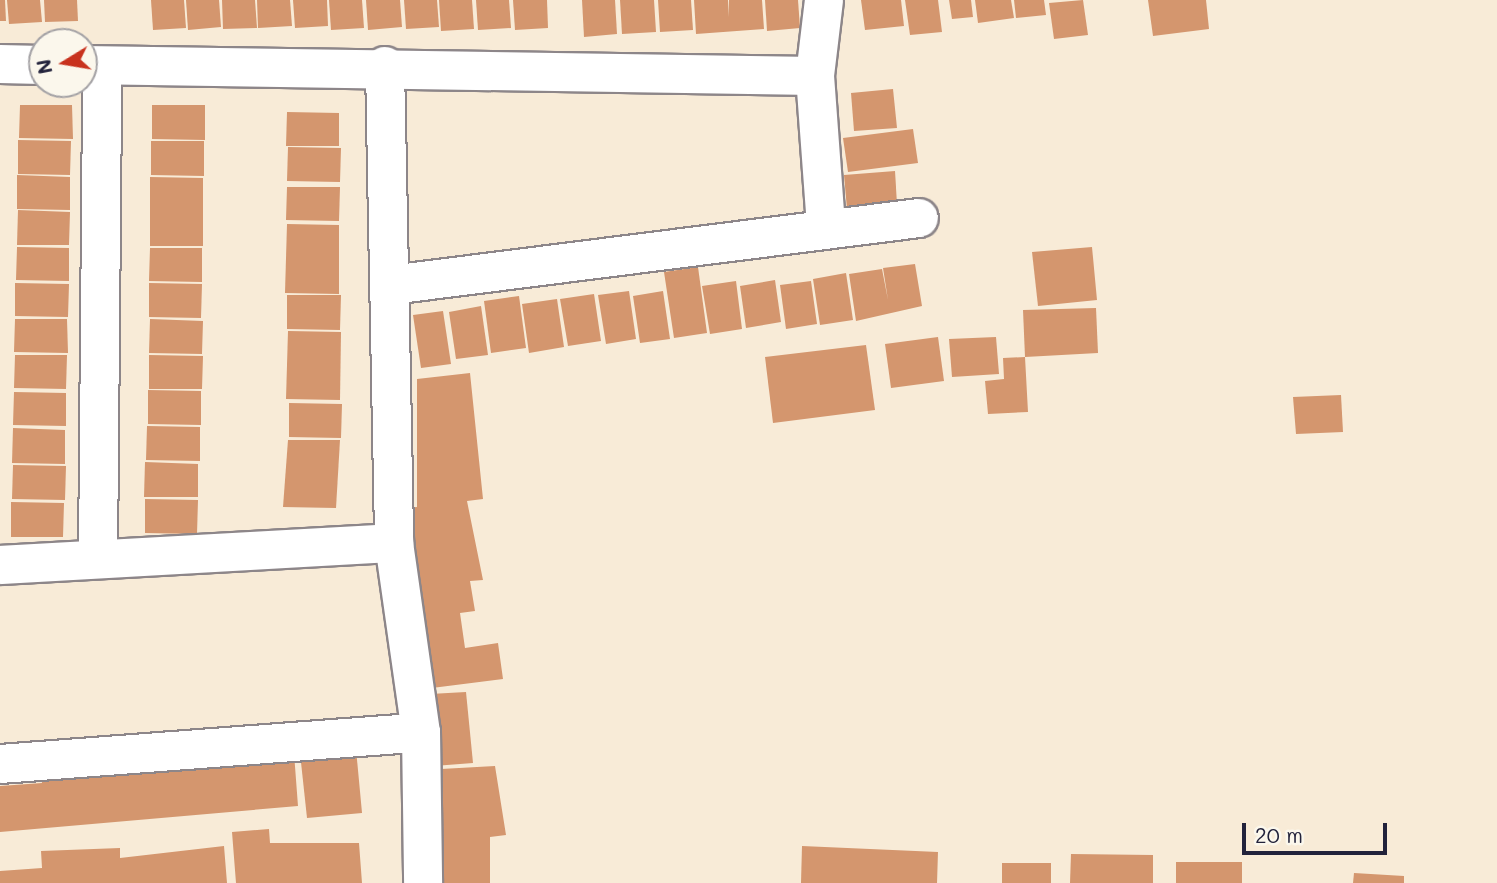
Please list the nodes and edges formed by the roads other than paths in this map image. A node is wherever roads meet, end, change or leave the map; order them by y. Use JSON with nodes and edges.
{"nodes":[{"id":1,"x":824,"y":0,"type":"edge"},
{"id":2,"x":0,"y":64,"type":"edge"},
{"id":3,"x":28,"y":65,"type":"edge"},
{"id":4,"x":98,"y":66,"type":"edge"},
{"id":5,"x":385,"y":66,"type":"junction"},
{"id":6,"x":815,"y":76,"type":"junction"},
{"id":7,"x":93,"y":98,"type":"edge"},
{"id":8,"x":919,"y":218,"type":"dead end"},
{"id":9,"x":826,"y":226,"type":"junction"},
{"id":10,"x":391,"y":285,"type":"junction"},
{"id":11,"x":394,"y":543,"type":"junction"},
{"id":12,"x":97,"y":558,"type":"junction"},
{"id":13,"x":0,"y":565,"type":"edge"},
{"id":14,"x":421,"y":732,"type":"junction"},
{"id":15,"x":0,"y":764,"type":"edge"},
{"id":16,"x":423,"y":883,"type":"edge"}],
"edges":[{"from":1,"to":6,"type":"street"},
{"from":2,"to":3,"type":"street"},
{"from":4,"to":5,"type":"street"},
{"from":5,"to":6,"type":"street"},
{"from":5,"to":10,"type":"street"},
{"from":6,"to":9,"type":"street"},
{"from":7,"to":12,"type":"street"},
{"from":8,"to":9,"type":"street"},
{"from":9,"to":10,"type":"street"},
{"from":10,"to":11,"type":"street"},
{"from":11,"to":12,"type":"street"},
{"from":11,"to":14,"type":"street"},
{"from":12,"to":13,"type":"street"},
{"from":14,"to":15,"type":"street"},
{"from":14,"to":16,"type":"street"}]}
